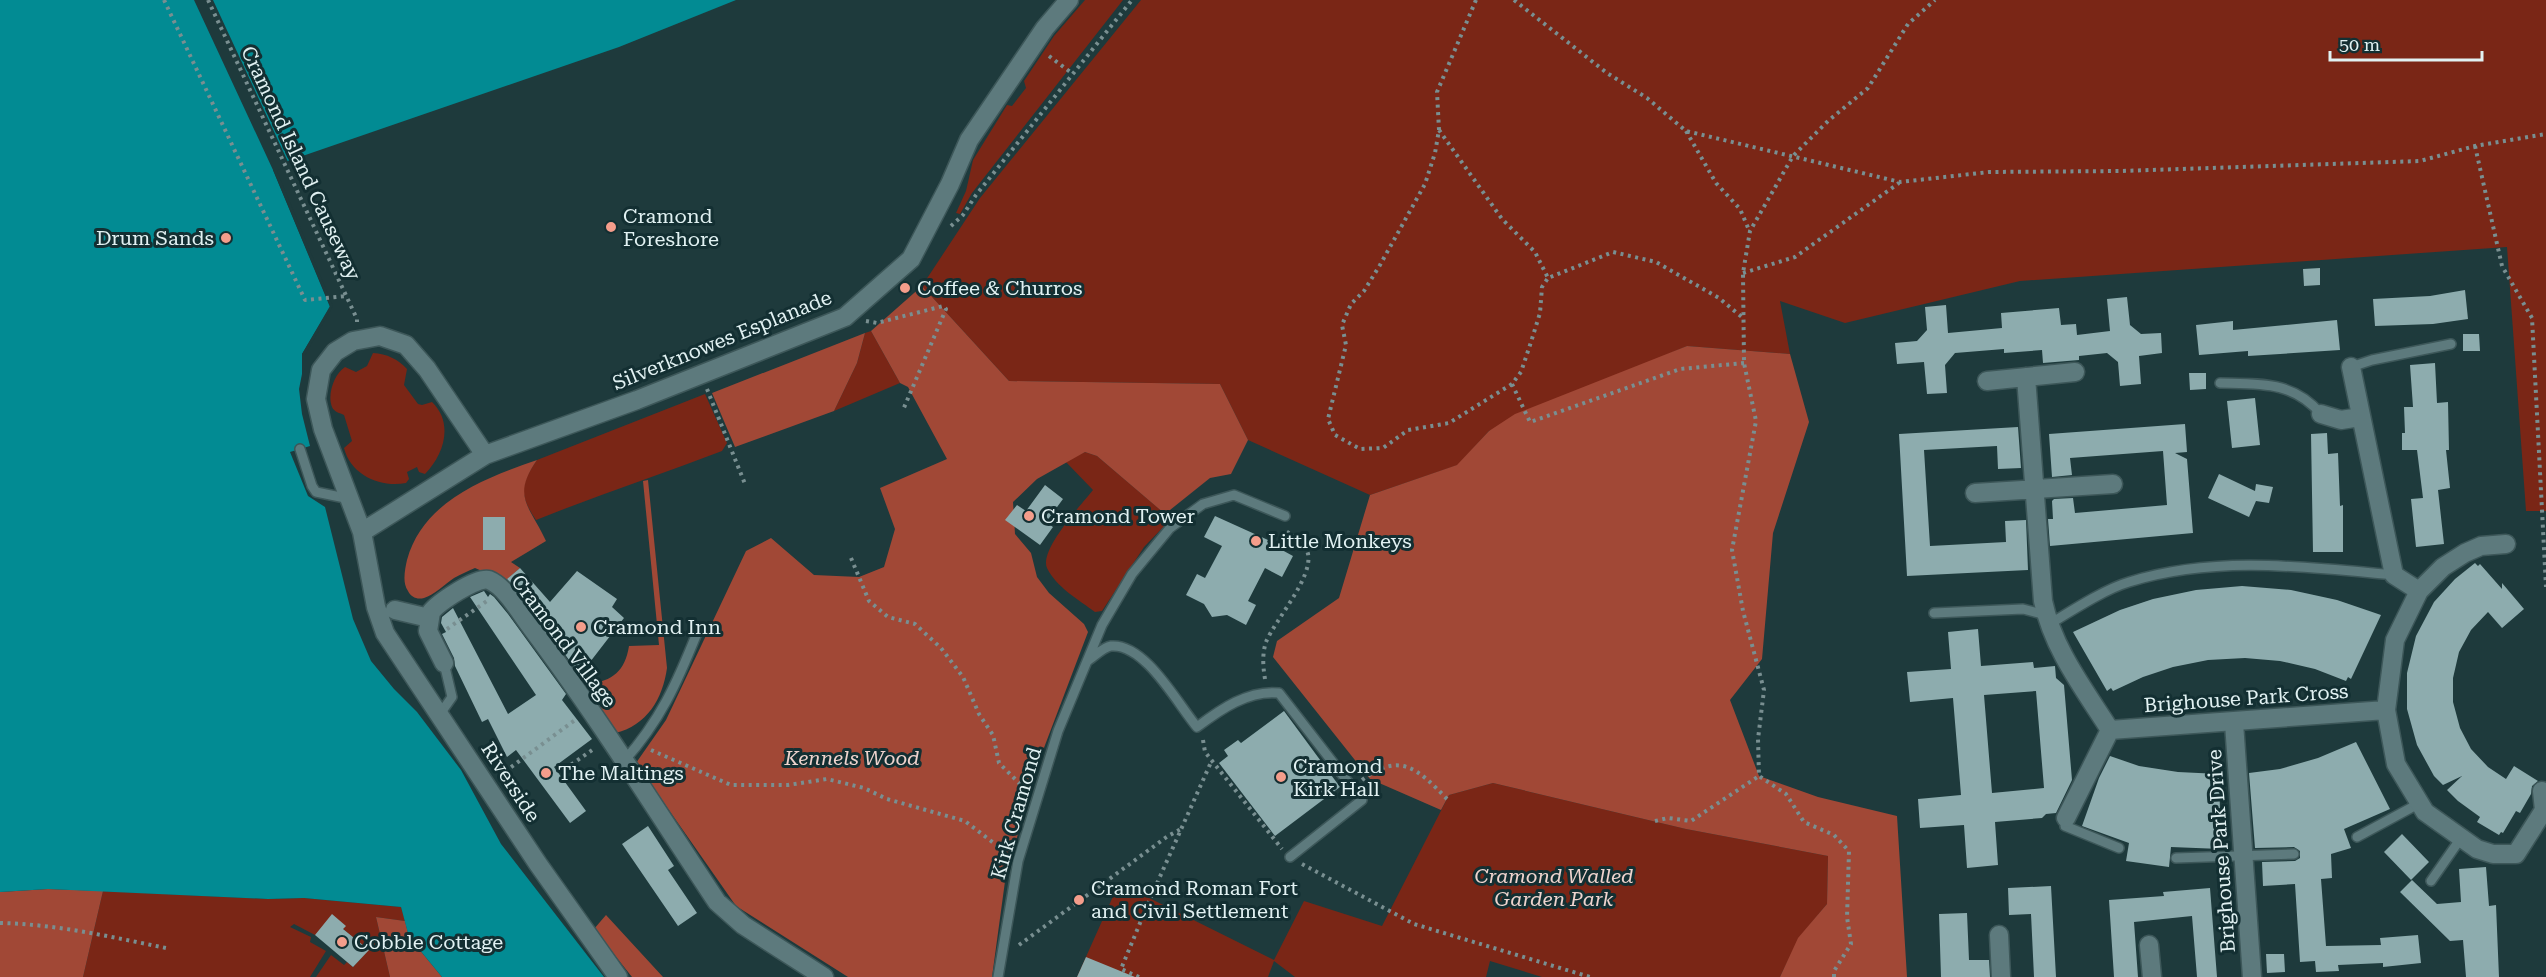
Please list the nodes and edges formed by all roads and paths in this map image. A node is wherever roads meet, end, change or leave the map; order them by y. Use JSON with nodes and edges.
{"nodes":[{"id":1,"x":164,"y":0,"type":"edge"},
{"id":2,"x":208,"y":0,"type":"edge"},
{"id":3,"x":1069,"y":0,"type":"edge"},
{"id":4,"x":1132,"y":0,"type":"edge"},
{"id":5,"x":1476,"y":0,"type":"edge"},
{"id":6,"x":1514,"y":0,"type":"edge"},
{"id":7,"x":1935,"y":0,"type":"edge"},
{"id":8,"x":1049,"y":56,"type":"dead end"},
{"id":9,"x":1073,"y":74,"type":"junction"},
{"id":10,"x":1438,"y":130,"type":"junction"},
{"id":11,"x":1686,"y":131,"type":"junction"},
{"id":12,"x":2546,"y":134,"type":"edge"},
{"id":13,"x":2475,"y":146,"type":"junction"},
{"id":14,"x":1793,"y":156,"type":"junction"},
{"id":15,"x":1900,"y":182,"type":"junction"},
{"id":16,"x":946,"y":230,"type":"dead end"},
{"id":17,"x":1750,"y":231,"type":"junction"},
{"id":18,"x":1743,"y":273,"type":"junction"},
{"id":19,"x":1548,"y":278,"type":"junction"},
{"id":20,"x":346,"y":296,"type":"junction"},
{"id":21,"x":845,"y":317,"type":"junction"},
{"id":22,"x":1744,"y":318,"type":"junction"},
{"id":23,"x":353,"y":341,"type":"junction"},
{"id":24,"x":2451,"y":344,"type":"dead end"},
{"id":25,"x":1744,"y":363,"type":"junction"},
{"id":26,"x":2351,"y":368,"type":"joint"},
{"id":27,"x":2075,"y":372,"type":"dead end"},
{"id":28,"x":701,"y":375,"type":"junction"},
{"id":29,"x":2026,"y":377,"type":"junction"},
{"id":30,"x":1988,"y":381,"type":"dead end"},
{"id":31,"x":2220,"y":383,"type":"dead end"},
{"id":32,"x":1512,"y":384,"type":"junction"},
{"id":33,"x":903,"y":410,"type":"dead end"},
{"id":34,"x":2321,"y":414,"type":"joint"},
{"id":35,"x":2360,"y":417,"type":"junction"},
{"id":36,"x":300,"y":449,"type":"dead end"},
{"id":37,"x":484,"y":455,"type":"junction"},
{"id":38,"x":745,"y":484,"type":"dead end"},
{"id":39,"x":2113,"y":484,"type":"dead end"},
{"id":40,"x":2035,"y":491,"type":"junction"},
{"id":41,"x":1975,"y":493,"type":"dead end"},
{"id":42,"x":350,"y":499,"type":"junction"},
{"id":43,"x":1285,"y":516,"type":"joint"},
{"id":44,"x":362,"y":532,"type":"junction"},
{"id":45,"x":2506,"y":544,"type":"dead end"},
{"id":46,"x":851,"y":558,"type":"dead end"},
{"id":47,"x":2394,"y":575,"type":"junction"},
{"id":48,"x":2546,"y":587,"type":"edge"},
{"id":49,"x":501,"y":591,"type":"junction"},
{"id":50,"x":2419,"y":591,"type":"junction"},
{"id":51,"x":395,"y":610,"type":"dead end"},
{"id":52,"x":1934,"y":613,"type":"dead end"},
{"id":53,"x":429,"y":618,"type":"junction"},
{"id":54,"x":2047,"y":620,"type":"junction"},
{"id":55,"x":697,"y":633,"type":"dead end"},
{"id":56,"x":431,"y":640,"type":"junction"},
{"id":57,"x":444,"y":663,"type":"joint"},
{"id":58,"x":1085,"y":663,"type":"junction"},
{"id":59,"x":1268,"y":692,"type":"junction"},
{"id":60,"x":2386,"y":710,"type":"junction"},
{"id":61,"x":589,"y":711,"type":"junction"},
{"id":62,"x":440,"y":714,"type":"junction"},
{"id":63,"x":2234,"y":723,"type":"junction"},
{"id":64,"x":1197,"y":727,"type":"junction"},
{"id":65,"x":2110,"y":730,"type":"junction"},
{"id":66,"x":608,"y":739,"type":"junction"},
{"id":67,"x":639,"y":744,"type":"junction"},
{"id":68,"x":1212,"y":759,"type":"junction"},
{"id":69,"x":624,"y":761,"type":"junction"},
{"id":70,"x":565,"y":769,"type":"dead end"},
{"id":71,"x":1759,"y":776,"type":"junction"},
{"id":72,"x":487,"y":786,"type":"junction"},
{"id":73,"x":1352,"y":787,"type":"junction"},
{"id":74,"x":2542,"y":791,"type":"dead end"},
{"id":75,"x":1447,"y":799,"type":"dead end"},
{"id":76,"x":1037,"y":800,"type":"junction"},
{"id":77,"x":2420,"y":803,"type":"junction"},
{"id":78,"x":2066,"y":818,"type":"joint"},
{"id":79,"x":1655,"y":821,"type":"dead end"},
{"id":80,"x":1182,"y":829,"type":"junction"},
{"id":81,"x":2357,"y":837,"type":"dead end"},
{"id":82,"x":2461,"y":838,"type":"junction"},
{"id":83,"x":2119,"y":848,"type":"dead end"},
{"id":84,"x":2294,"y":854,"type":"dead end"},
{"id":85,"x":2244,"y":856,"type":"junction"},
{"id":86,"x":1290,"y":857,"type":"junction"},
{"id":87,"x":2176,"y":858,"type":"dead end"},
{"id":88,"x":1018,"y":861,"type":"junction"},
{"id":89,"x":2432,"y":880,"type":"dead end"},
{"id":90,"x":0,"y":922,"type":"edge"},
{"id":91,"x":1999,"y":935,"type":"dead end"},
{"id":92,"x":2149,"y":945,"type":"dead end"},
{"id":93,"x":166,"y":948,"type":"dead end"},
{"id":94,"x":1001,"y":958,"type":"junction"},
{"id":95,"x":618,"y":977,"type":"edge"},
{"id":96,"x":824,"y":977,"type":"edge"},
{"id":97,"x":998,"y":977,"type":"edge"},
{"id":98,"x":1139,"y":977,"type":"edge"},
{"id":99,"x":1590,"y":977,"type":"edge"},
{"id":100,"x":1834,"y":977,"type":"edge"},
{"id":101,"x":2001,"y":977,"type":"edge"},
{"id":102,"x":2152,"y":977,"type":"edge"},
{"id":103,"x":2252,"y":977,"type":"edge"}],
"edges":[{"from":1,"to":20,"type":"path"},
{"from":2,"to":20,"type":"path","name":"Cramond Island Causeway"},
{"from":3,"to":21,"type":"street","name":"Silverknowes Esplanade"},
{"from":4,"to":9,"type":"path"},
{"from":5,"to":10,"type":"path"},
{"from":6,"to":11,"type":"path"},
{"from":7,"to":14,"type":"path"},
{"from":8,"to":9,"type":"path"},
{"from":9,"to":16,"type":"path"},
{"from":10,"to":19,"type":"path"},
{"from":10,"to":32,"type":"path"},
{"from":11,"to":14,"type":"path"},
{"from":11,"to":17,"type":"path"},
{"from":12,"to":13,"type":"path"},
{"from":13,"to":15,"type":"path"},
{"from":13,"to":48,"type":"path"},
{"from":14,"to":15,"type":"path"},
{"from":14,"to":17,"type":"path"},
{"from":15,"to":18,"type":"path"},
{"from":17,"to":18,"type":"path"},
{"from":18,"to":22,"type":"path"},
{"from":19,"to":22,"type":"path"},
{"from":19,"to":32,"type":"path"},
{"from":20,"to":23,"type":"path","name":"Cramond Island Causeway"},
{"from":21,"to":28,"type":"street","name":"Silverknowes Esplanade"},
{"from":21,"to":33,"type":"path"},
{"from":22,"to":25,"type":"path"},
{"from":23,"to":37,"type":"street"},
{"from":23,"to":42,"type":"street"},
{"from":24,"to":26,"type":"lane"},
{"from":25,"to":32,"type":"path"},
{"from":25,"to":71,"type":"path"},
{"from":26,"to":35,"type":"street"},
{"from":27,"to":29,"type":"street"},
{"from":28,"to":37,"type":"street","name":"Silverknowes Esplanade"},
{"from":28,"to":38,"type":"path"},
{"from":29,"to":30,"type":"street"},
{"from":29,"to":40,"type":"street"},
{"from":31,"to":34,"type":"lane"},
{"from":34,"to":35,"type":"street"},
{"from":35,"to":47,"type":"street"},
{"from":36,"to":42,"type":"lane"},
{"from":37,"to":44,"type":"street","name":"Silverknowes Esplanade"},
{"from":39,"to":40,"type":"street"},
{"from":40,"to":41,"type":"street"},
{"from":40,"to":54,"type":"street"},
{"from":42,"to":44,"type":"street"},
{"from":43,"to":58,"type":"lane","name":"Kirk Cramond"},
{"from":43,"to":59,"type":"path"},
{"from":44,"to":62,"type":"street","name":"Riverside"},
{"from":45,"to":50,"type":"street"},
{"from":46,"to":76,"type":"path"},
{"from":47,"to":50,"type":"street"},
{"from":47,"to":54,"type":"lane"},
{"from":49,"to":53,"type":"street","name":"Cramond Village"},
{"from":49,"to":56,"type":"path"},
{"from":49,"to":61,"type":"street","name":"Cramond Village"},
{"from":50,"to":60,"type":"street"},
{"from":51,"to":53,"type":"street"},
{"from":52,"to":54,"type":"lane"},
{"from":53,"to":56,"type":"street"},
{"from":54,"to":65,"type":"street"},
{"from":55,"to":67,"type":"lane"},
{"from":56,"to":57,"type":"street"},
{"from":57,"to":62,"type":"lane"},
{"from":58,"to":64,"type":"lane"},
{"from":58,"to":76,"type":"lane","name":"Kirk Cramond"},
{"from":59,"to":64,"type":"lane"},
{"from":59,"to":73,"type":"lane"},
{"from":60,"to":63,"type":"street","name":"Brighouse Park Cross"},
{"from":60,"to":77,"type":"street"},
{"from":61,"to":66,"type":"street","name":"Cramond Village"},
{"from":61,"to":72,"type":"path"},
{"from":62,"to":72,"type":"street","name":"Riverside"},
{"from":63,"to":65,"type":"street","name":"Brighouse Park Cross"},
{"from":63,"to":85,"type":"street","name":"Brighouse Park Drive"},
{"from":64,"to":68,"type":"path"},
{"from":65,"to":78,"type":"street"},
{"from":66,"to":69,"type":"street","name":"Cramond Village"},
{"from":66,"to":70,"type":"path"},
{"from":67,"to":69,"type":"lane"},
{"from":67,"to":88,"type":"path"},
{"from":68,"to":80,"type":"path"},
{"from":68,"to":86,"type":"path"},
{"from":69,"to":96,"type":"street","name":"Cramond Village"},
{"from":71,"to":79,"type":"path"},
{"from":71,"to":100,"type":"path"},
{"from":72,"to":95,"type":"street","name":"Riverside"},
{"from":73,"to":75,"type":"path"},
{"from":73,"to":86,"type":"lane"},
{"from":74,"to":82,"type":"street"},
{"from":76,"to":88,"type":"lane","name":"Kirk Cramond"},
{"from":77,"to":81,"type":"lane"},
{"from":77,"to":82,"type":"street"},
{"from":78,"to":83,"type":"lane"},
{"from":80,"to":94,"type":"path"},
{"from":80,"to":98,"type":"path"},
{"from":82,"to":89,"type":"lane"},
{"from":84,"to":85,"type":"lane"},
{"from":85,"to":87,"type":"lane"},
{"from":85,"to":103,"type":"street","name":"Brighouse Park Drive"},
{"from":86,"to":99,"type":"path"},
{"from":88,"to":94,"type":"lane","name":"Kirk Cramond"},
{"from":90,"to":93,"type":"path"},
{"from":91,"to":101,"type":"street"},
{"from":92,"to":102,"type":"street"},
{"from":94,"to":97,"type":"lane","name":"Kirk Cramond"}]}
